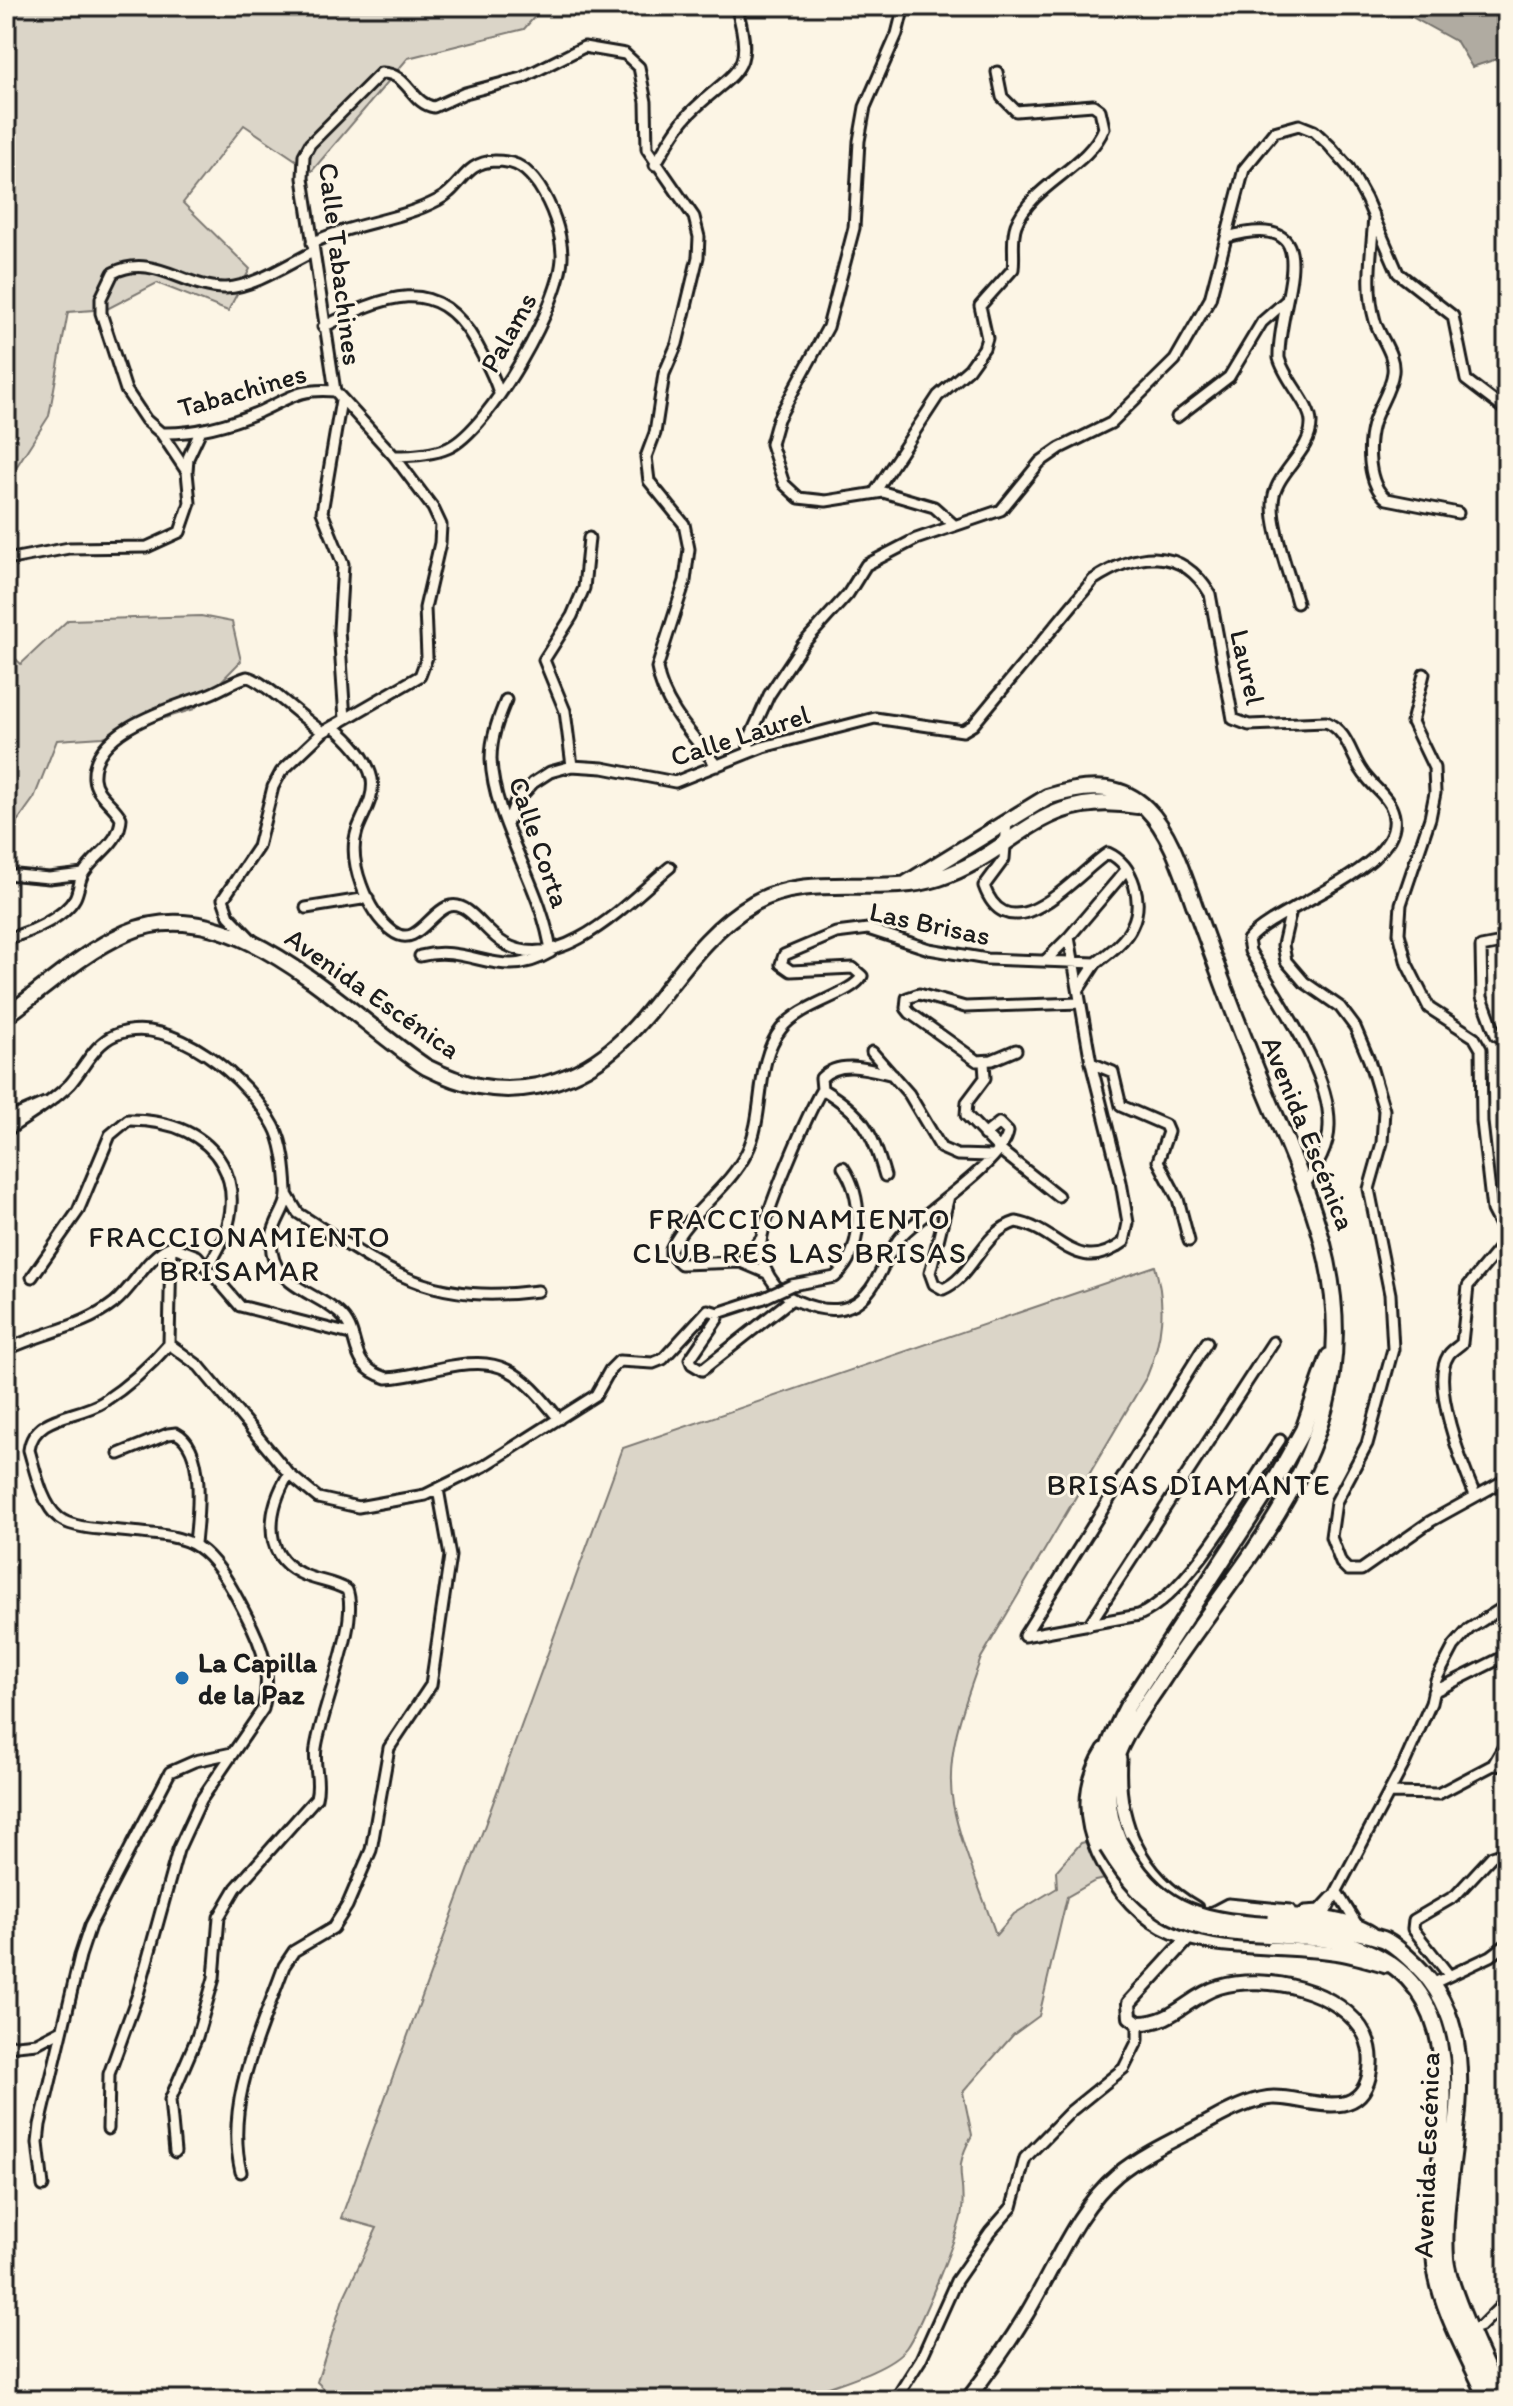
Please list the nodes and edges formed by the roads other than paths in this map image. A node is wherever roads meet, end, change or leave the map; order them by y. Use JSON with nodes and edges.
{"nodes":[{"id":1,"x":736,"y":6,"type":"edge"},
{"id":2,"x":904,"y":6,"type":"edge"},
{"id":3,"x":997,"y":72,"type":"dead end"},
{"id":4,"x":655,"y":165,"type":"junction"},
{"id":5,"x":1374,"y":216,"type":"junction"},
{"id":6,"x":1227,"y":237,"type":"junction"},
{"id":7,"x":312,"y":247,"type":"junction"},
{"id":8,"x":1287,"y":300,"type":"junction"},
{"id":9,"x":323,"y":327,"type":"junction"},
{"id":10,"x":499,"y":393,"type":"junction"},
{"id":11,"x":338,"y":395,"type":"junction"},
{"id":12,"x":1507,"y":402,"type":"edge"},
{"id":13,"x":1177,"y":417,"type":"dead end"},
{"id":14,"x":201,"y":430,"type":"junction"},
{"id":15,"x":161,"y":433,"type":"junction"},
{"id":16,"x":394,"y":456,"type":"junction"},
{"id":17,"x":187,"y":472,"type":"junction"},
{"id":18,"x":875,"y":492,"type":"junction"},
{"id":19,"x":1458,"y":513,"type":"dead end"},
{"id":20,"x":953,"y":524,"type":"junction"},
{"id":21,"x":589,"y":538,"type":"dead end"},
{"id":22,"x":6,"y":560,"type":"edge"},
{"id":23,"x":1297,"y":603,"type":"dead end"},
{"id":24,"x":1424,"y":674,"type":"dead end"},
{"id":25,"x":506,"y":700,"type":"dead end"},
{"id":26,"x":345,"y":719,"type":"junction"},
{"id":27,"x":333,"y":726,"type":"junction"},
{"id":28,"x":963,"y":731,"type":"joint"},
{"id":29,"x":323,"y":732,"type":"junction"},
{"id":30,"x":748,"y":753,"type":"junction"},
{"id":31,"x":572,"y":766,"type":"junction"},
{"id":32,"x":717,"y":766,"type":"junction"},
{"id":33,"x":1147,"y":807,"type":"junction"},
{"id":34,"x":1007,"y":821,"type":"junction"},
{"id":35,"x":508,"y":822,"type":"junction"},
{"id":36,"x":1006,"y":840,"type":"junction"},
{"id":37,"x":670,"y":867,"type":"dead end"},
{"id":38,"x":1126,"y":870,"type":"junction"},
{"id":39,"x":6,"y":874,"type":"edge"},
{"id":40,"x":83,"y":874,"type":"junction"},
{"id":41,"x":907,"y":883,"type":"junction"},
{"id":42,"x":368,"y":898,"type":"junction"},
{"id":43,"x":306,"y":908,"type":"dead end"},
{"id":44,"x":1291,"y":909,"type":"junction"},
{"id":45,"x":1069,"y":937,"type":"junction"},
{"id":46,"x":6,"y":939,"type":"edge"},
{"id":47,"x":1507,"y":942,"type":"edge"},
{"id":48,"x":256,"y":943,"type":"junction"},
{"id":49,"x":551,"y":952,"type":"junction"},
{"id":50,"x":420,"y":956,"type":"dead end"},
{"id":51,"x":1045,"y":961,"type":"junction"},
{"id":52,"x":1096,"y":963,"type":"junction"},
{"id":53,"x":1076,"y":965,"type":"junction"},
{"id":54,"x":1079,"y":989,"type":"junction"},
{"id":55,"x":1080,"y":1003,"type":"junction"},
{"id":56,"x":6,"y":1016,"type":"edge"},
{"id":57,"x":1507,"y":1039,"type":"edge"},
{"id":58,"x":1016,"y":1050,"type":"dead end"},
{"id":59,"x":872,"y":1052,"type":"dead end"},
{"id":60,"x":984,"y":1062,"type":"junction"},
{"id":61,"x":1091,"y":1063,"type":"junction"},
{"id":62,"x":893,"y":1075,"type":"junction"},
{"id":63,"x":822,"y":1089,"type":"junction"},
{"id":64,"x":48,"y":1102,"type":"junction"},
{"id":65,"x":6,"y":1120,"type":"edge"},
{"id":66,"x":6,"y":1131,"type":"edge"},
{"id":67,"x":984,"y":1135,"type":"junction"},
{"id":68,"x":996,"y":1153,"type":"junction"},
{"id":69,"x":843,"y":1167,"type":"dead end"},
{"id":70,"x":885,"y":1176,"type":"dead end"},
{"id":71,"x":1306,"y":1183,"type":"junction"},
{"id":72,"x":288,"y":1196,"type":"junction"},
{"id":73,"x":949,"y":1196,"type":"junction"},
{"id":74,"x":1058,"y":1196,"type":"dead end"},
{"id":75,"x":761,"y":1239,"type":"junction"},
{"id":76,"x":1507,"y":1239,"type":"edge"},
{"id":77,"x":1189,"y":1241,"type":"dead end"},
{"id":78,"x":171,"y":1246,"type":"junction"},
{"id":79,"x":741,"y":1262,"type":"junction"},
{"id":80,"x":208,"y":1266,"type":"junction"},
{"id":81,"x":767,"y":1273,"type":"junction"},
{"id":82,"x":32,"y":1277,"type":"dead end"},
{"id":83,"x":538,"y":1291,"type":"dead end"},
{"id":84,"x":792,"y":1299,"type":"junction"},
{"id":85,"x":718,"y":1313,"type":"junction"},
{"id":86,"x":350,"y":1334,"type":"junction"},
{"id":87,"x":1207,"y":1342,"type":"dead end"},
{"id":88,"x":1273,"y":1342,"type":"dead end"},
{"id":89,"x":169,"y":1344,"type":"junction"},
{"id":90,"x":1333,"y":1349,"type":"junction"},
{"id":91,"x":6,"y":1350,"type":"edge"},
{"id":92,"x":559,"y":1419,"type":"junction"},
{"id":93,"x":1280,"y":1440,"type":"dead end"},
{"id":94,"x":119,"y":1454,"type":"dead end"},
{"id":95,"x":289,"y":1474,"type":"junction"},
{"id":96,"x":1507,"y":1479,"type":"edge"},
{"id":97,"x":438,"y":1489,"type":"junction"},
{"id":98,"x":1475,"y":1495,"type":"junction"},
{"id":99,"x":1287,"y":1497,"type":"junction"},
{"id":100,"x":1227,"y":1518,"type":"junction"},
{"id":101,"x":1244,"y":1530,"type":"junction"},
{"id":102,"x":195,"y":1543,"type":"junction"},
{"id":103,"x":1230,"y":1580,"type":"junction"},
{"id":104,"x":1507,"y":1605,"type":"edge"},
{"id":105,"x":1089,"y":1625,"type":"junction"},
{"id":106,"x":1507,"y":1655,"type":"edge"},
{"id":107,"x":1433,"y":1692,"type":"junction"},
{"id":108,"x":1507,"y":1741,"type":"edge"},
{"id":109,"x":1114,"y":1744,"type":"junction"},
{"id":110,"x":232,"y":1753,"type":"junction"},
{"id":111,"x":1493,"y":1765,"type":"junction"},
{"id":112,"x":1507,"y":1766,"type":"edge"},
{"id":113,"x":1390,"y":1793,"type":"junction"},
{"id":114,"x":1507,"y":1851,"type":"edge"},
{"id":115,"x":1337,"y":1892,"type":"junction"},
{"id":116,"x":1211,"y":1913,"type":"junction"},
{"id":117,"x":1322,"y":1919,"type":"junction"},
{"id":118,"x":1356,"y":1923,"type":"junction"},
{"id":119,"x":1268,"y":1930,"type":"junction"},
{"id":120,"x":1379,"y":1938,"type":"junction"},
{"id":121,"x":1188,"y":1940,"type":"junction"},
{"id":122,"x":1507,"y":1944,"type":"edge"},
{"id":123,"x":1390,"y":1967,"type":"junction"},
{"id":124,"x":1449,"y":1975,"type":"junction"},
{"id":125,"x":1434,"y":1983,"type":"junction"},
{"id":126,"x":1138,"y":2023,"type":"junction"},
{"id":127,"x":62,"y":2030,"type":"junction"},
{"id":128,"x":6,"y":2046,"type":"edge"},
{"id":129,"x":108,"y":2129,"type":"dead end"},
{"id":130,"x":175,"y":2152,"type":"dead end"},
{"id":131,"x":241,"y":2172,"type":"dead end"},
{"id":132,"x":43,"y":2186,"type":"dead end"},
{"id":133,"x":1507,"y":2300,"type":"edge"},
{"id":134,"x":1472,"y":2329,"type":"junction"},
{"id":135,"x":895,"y":2400,"type":"edge"},
{"id":136,"x":967,"y":2400,"type":"edge"},
{"id":137,"x":1488,"y":2400,"type":"edge"},
{"id":138,"x":1501,"y":2400,"type":"edge"}],
"edges":[{"from":1,"to":4,"type":"street"},
{"from":2,"to":18,"type":"street"},
{"from":3,"to":18,"type":"street"},
{"from":4,"to":7,"type":"street","name":"Calle Tabachines"},
{"from":4,"to":32,"type":"street","name":"Calle Tabachines"},
{"from":5,"to":6,"type":"street"},
{"from":5,"to":12,"type":"street"},
{"from":5,"to":19,"type":"street"},
{"from":6,"to":8,"type":"street"},
{"from":6,"to":20,"type":"street"},
{"from":7,"to":9,"type":"street","name":"Calle Tabachines"},
{"from":7,"to":10,"type":"street","name":"Palams"},
{"from":7,"to":15,"type":"street"},
{"from":8,"to":13,"type":"street"},
{"from":8,"to":23,"type":"street"},
{"from":9,"to":10,"type":"street"},
{"from":9,"to":11,"type":"street","name":"Calle Tabachines"},
{"from":10,"to":16,"type":"street","name":"Palams"},
{"from":11,"to":14,"type":"street","name":"Tabachines"},
{"from":11,"to":16,"type":"street"},
{"from":11,"to":26,"type":"street","name":"Calle Tabachines"},
{"from":14,"to":15,"type":"street","name":"Tabachines"},
{"from":14,"to":17,"type":"street"},
{"from":15,"to":17,"type":"street"},
{"from":16,"to":26,"type":"street"},
{"from":17,"to":22,"type":"street"},
{"from":18,"to":20,"type":"street"},
{"from":20,"to":30,"type":"street"},
{"from":21,"to":31,"type":"street"},
{"from":24,"to":76,"type":"street"},
{"from":25,"to":35,"type":"street","name":"Calle Corta"},
{"from":26,"to":27,"type":"street"},
{"from":27,"to":29,"type":"street"},
{"from":27,"to":42,"type":"street"},
{"from":28,"to":30,"type":"street","name":"Calle Laurel"},
{"from":28,"to":44,"type":"street","name":"Laurel"},
{"from":29,"to":40,"type":"street"},
{"from":29,"to":48,"type":"street"},
{"from":30,"to":32,"type":"street","name":"Calle Laurel"},
{"from":31,"to":32,"type":"street","name":"Calle Laurel"},
{"from":31,"to":35,"type":"street","name":"Calle Laurel"},
{"from":33,"to":34,"type":"main road","name":"Avenida Escénica"},
{"from":33,"to":36,"type":"main road","name":"Avenida Escénica"},
{"from":33,"to":71,"type":"main road","name":"Avenida Escénica"},
{"from":34,"to":36,"type":"street"},
{"from":34,"to":41,"type":"main road","name":"Avenida Escénica"},
{"from":35,"to":49,"type":"street","name":"Calle Corta"},
{"from":36,"to":38,"type":"street"},
{"from":36,"to":41,"type":"main road","name":"Avenida Escénica"},
{"from":37,"to":49,"type":"street"},
{"from":38,"to":45,"type":"street"},
{"from":38,"to":52,"type":"street"},
{"from":39,"to":40,"type":"street"},
{"from":40,"to":46,"type":"street"},
{"from":41,"to":48,"type":"main road","name":"Avenida Escénica"},
{"from":42,"to":43,"type":"street"},
{"from":42,"to":49,"type":"street"},
{"from":44,"to":71,"type":"street","name":"Laurel"},
{"from":44,"to":98,"type":"street"},
{"from":45,"to":51,"type":"street"},
{"from":45,"to":53,"type":"street"},
{"from":47,"to":57,"type":"street"},
{"from":48,"to":56,"type":"main road","name":"Avenida Escénica"},
{"from":49,"to":50,"type":"street"},
{"from":51,"to":53,"type":"street","name":"Las Brisas"},
{"from":51,"to":79,"type":"street","name":"Las Brisas"},
{"from":52,"to":53,"type":"street","name":"Las Brisas"},
{"from":52,"to":54,"type":"street"},
{"from":53,"to":54,"type":"street"},
{"from":54,"to":55,"type":"street"},
{"from":55,"to":60,"type":"street"},
{"from":55,"to":61,"type":"street"},
{"from":58,"to":60,"type":"street"},
{"from":59,"to":62,"type":"street"},
{"from":60,"to":67,"type":"street"},
{"from":61,"to":73,"type":"street"},
{"from":61,"to":77,"type":"street"},
{"from":62,"to":63,"type":"street"},
{"from":62,"to":68,"type":"street"},
{"from":63,"to":70,"type":"street"},
{"from":63,"to":75,"type":"street"},
{"from":64,"to":65,"type":"street"},
{"from":64,"to":66,"type":"street"},
{"from":64,"to":72,"type":"street"},
{"from":67,"to":68,"type":"street"},
{"from":67,"to":68,"type":"street"},
{"from":68,"to":73,"type":"street"},
{"from":68,"to":74,"type":"street"},
{"from":69,"to":85,"type":"street","bridge":true},
{"from":71,"to":90,"type":"main road","name":"Avenida Escénica"},
{"from":72,"to":83,"type":"street"},
{"from":72,"to":86,"type":"street"},
{"from":73,"to":84,"type":"street"},
{"from":75,"to":79,"type":"street"},
{"from":75,"to":81,"type":"street"},
{"from":76,"to":98,"type":"street"},
{"from":78,"to":80,"type":"street"},
{"from":78,"to":89,"type":"street"},
{"from":78,"to":91,"type":"street"},
{"from":79,"to":81,"type":"street","name":"Las Brisas"},
{"from":80,"to":82,"type":"street"},
{"from":80,"to":86,"type":"street"},
{"from":81,"to":84,"type":"street"},
{"from":84,"to":85,"type":"street"},
{"from":85,"to":92,"type":"street"},
{"from":86,"to":92,"type":"street"},
{"from":87,"to":105,"type":"street"},
{"from":88,"to":105,"type":"street"},
{"from":89,"to":95,"type":"street"},
{"from":89,"to":102,"type":"street"},
{"from":90,"to":99,"type":"main road","name":"Avenida Escénica"},
{"from":90,"to":101,"type":"main road"},
{"from":92,"to":97,"type":"street"},
{"from":93,"to":100,"type":"street"},
{"from":94,"to":102,"type":"street"},
{"from":95,"to":97,"type":"street"},
{"from":95,"to":130,"type":"street"},
{"from":96,"to":98,"type":"street"},
{"from":97,"to":131,"type":"street"},
{"from":99,"to":101,"type":"main road"},
{"from":99,"to":103,"type":"main road","name":"Avenida Escénica"},
{"from":100,"to":101,"type":"street"},
{"from":100,"to":105,"type":"street"},
{"from":101,"to":103,"type":"main road"},
{"from":101,"to":109,"type":"main road"},
{"from":102,"to":110,"type":"street"},
{"from":103,"to":109,"type":"main road","name":"Avenida Escénica"},
{"from":104,"to":107,"type":"street"},
{"from":106,"to":107,"type":"street"},
{"from":107,"to":113,"type":"street"},
{"from":108,"to":111,"type":"street"},
{"from":109,"to":116,"type":"street"},
{"from":109,"to":119,"type":"main road","bridge":true},
{"from":109,"to":121,"type":"street"},
{"from":110,"to":127,"type":"street"},
{"from":110,"to":129,"type":"street"},
{"from":111,"to":112,"type":"street"},
{"from":111,"to":113,"type":"street"},
{"from":113,"to":115,"type":"street"},
{"from":114,"to":124,"type":"street"},
{"from":115,"to":116,"type":"street"},
{"from":115,"to":117,"type":"street"},
{"from":115,"to":118,"type":"street"},
{"from":116,"to":117,"type":"street"},
{"from":116,"to":121,"type":"main road"},
{"from":117,"to":118,"type":"street"},
{"from":118,"to":120,"type":"street"},
{"from":119,"to":120,"type":"main road"},
{"from":119,"to":123,"type":"main road"},
{"from":120,"to":125,"type":"main road","name":"Avenida Escénica"},
{"from":121,"to":123,"type":"street"},
{"from":121,"to":126,"type":"main road"},
{"from":122,"to":124,"type":"street"},
{"from":123,"to":137,"type":"main road"},
{"from":124,"to":125,"type":"street"},
{"from":125,"to":134,"type":"main road","name":"Avenida Escénica"},
{"from":126,"to":135,"type":"street"},
{"from":126,"to":136,"type":"main road"},
{"from":127,"to":128,"type":"street"},
{"from":127,"to":132,"type":"street"},
{"from":133,"to":134,"type":"street"},
{"from":134,"to":138,"type":"main road","name":"Avenida Escénica"}]}
